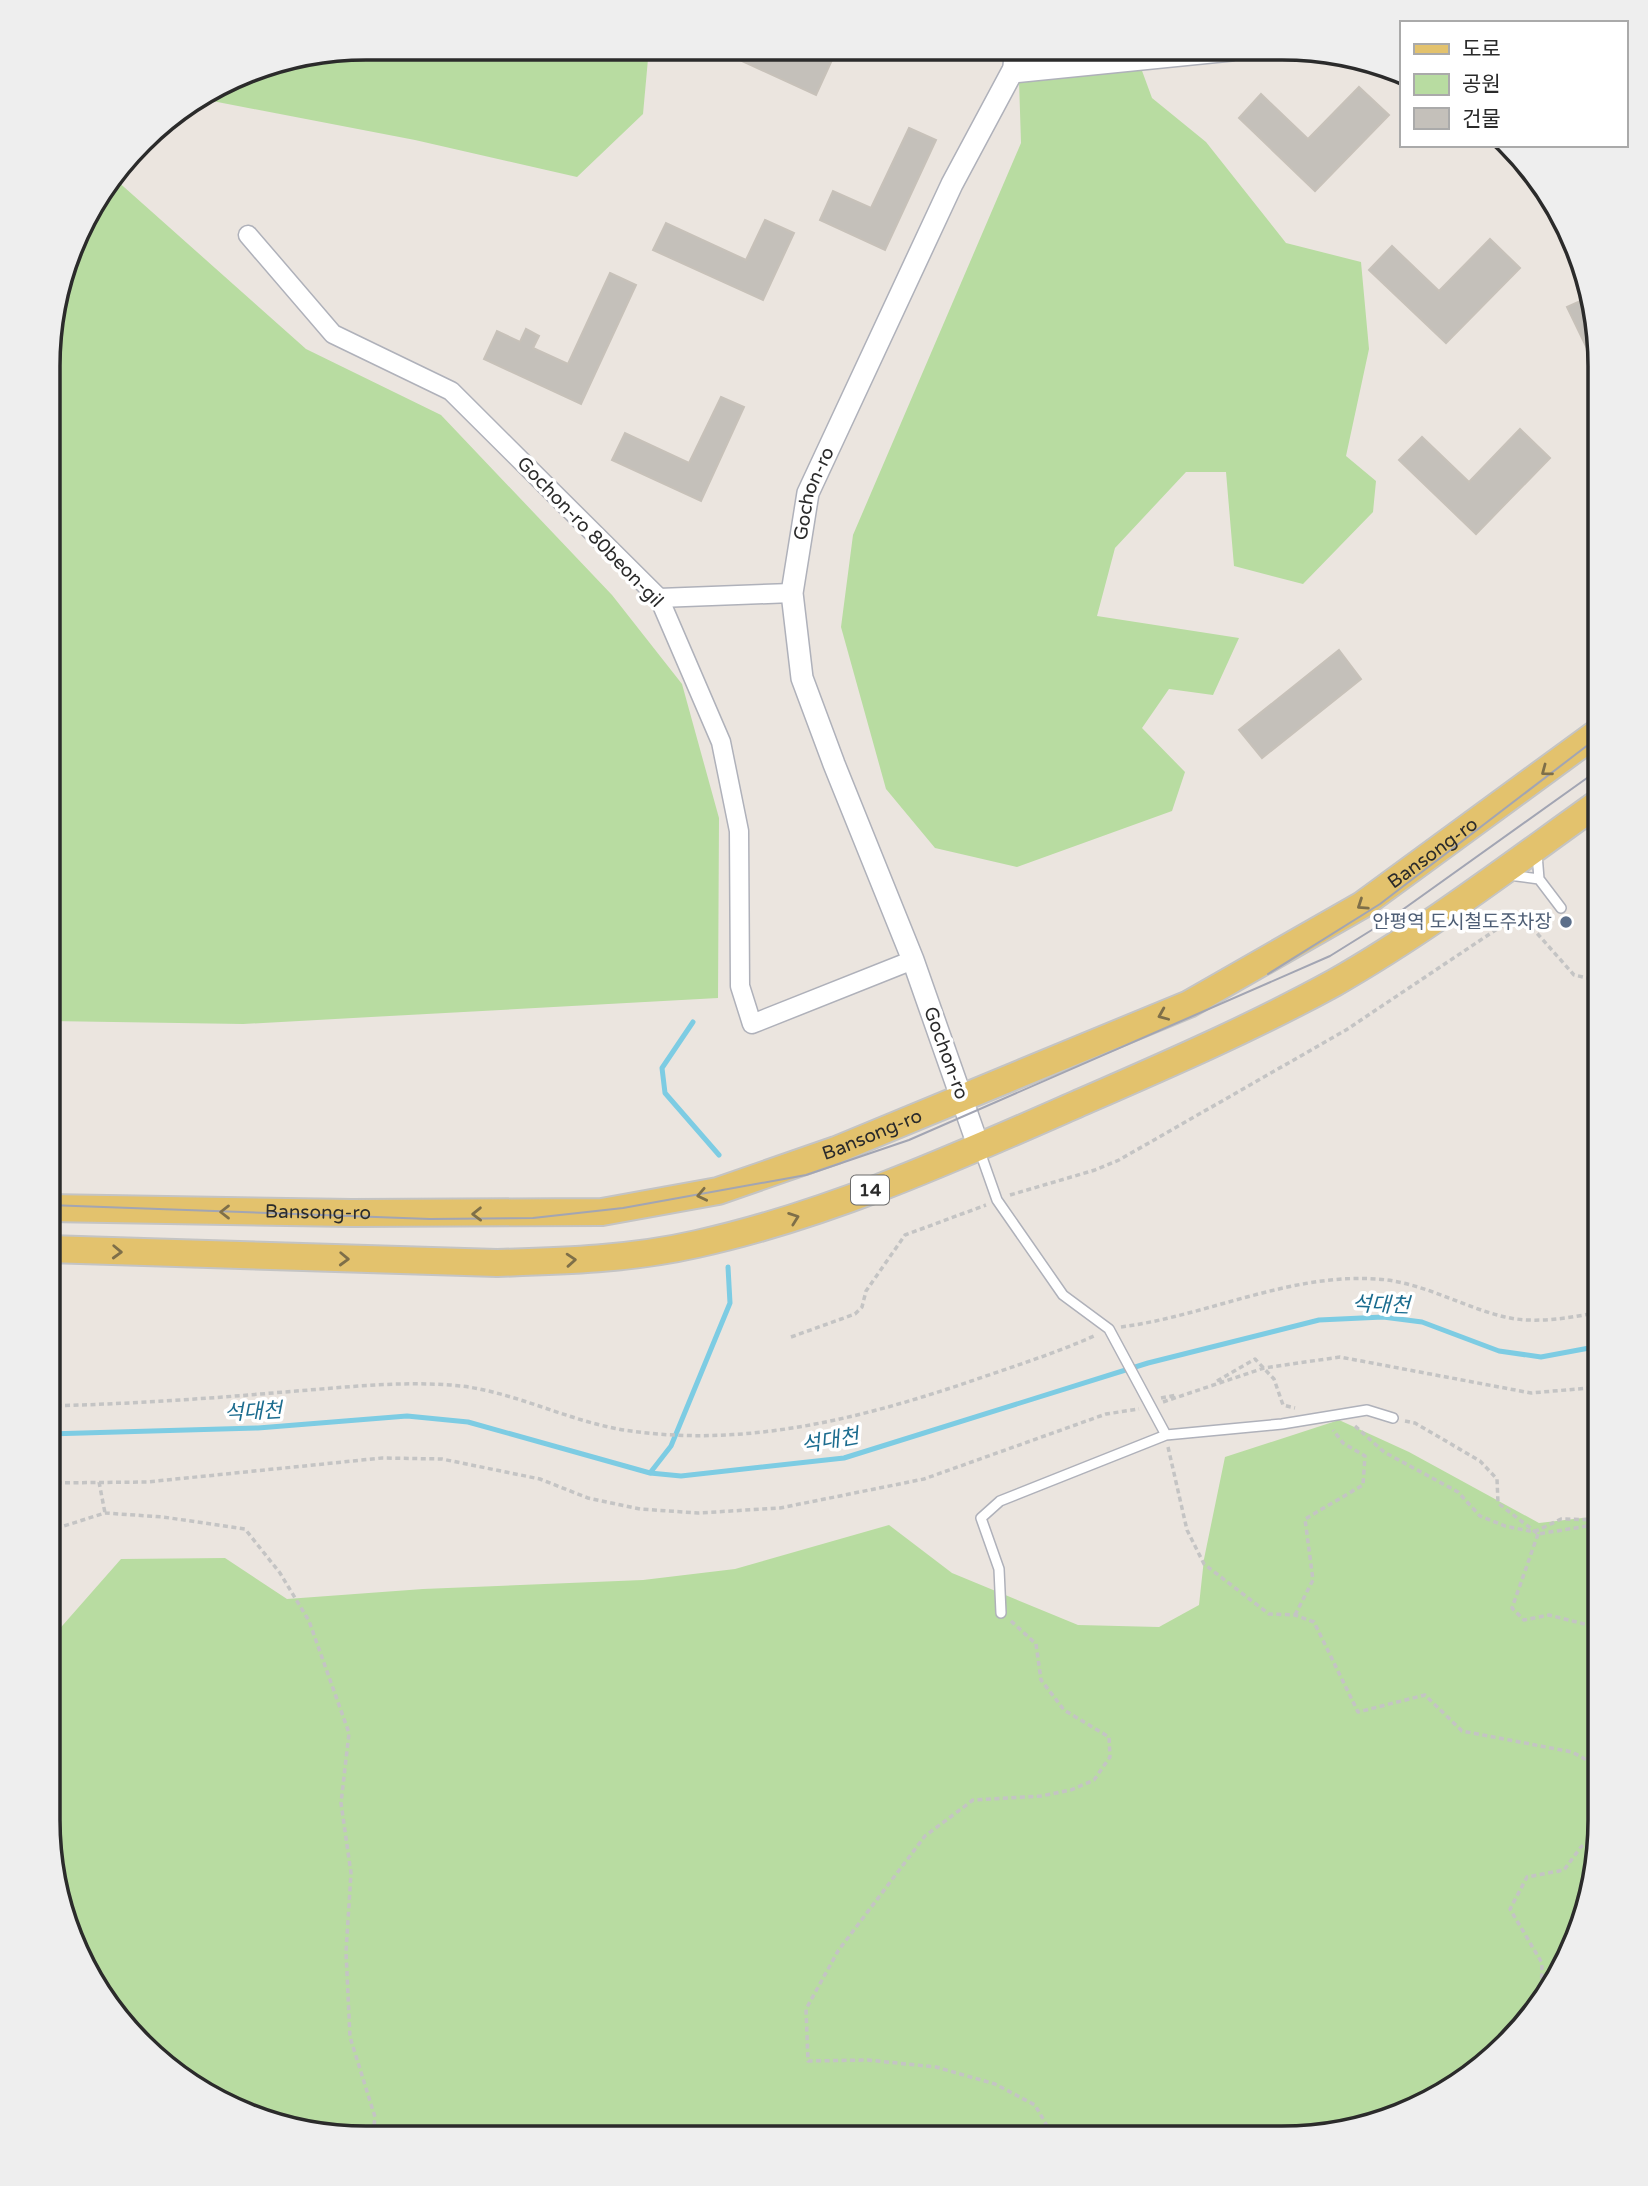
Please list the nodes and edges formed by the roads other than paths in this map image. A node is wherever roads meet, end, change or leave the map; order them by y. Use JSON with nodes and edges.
{"nodes":[{"id":1,"x":1013,"y":60,"type":"edge"},
{"id":2,"x":1101,"y":60,"type":"edge"},
{"id":3,"x":1012,"y":72,"type":"junction"},
{"id":4,"x":248,"y":235,"type":"dead end"},
{"id":5,"x":792,"y":593,"type":"junction"},
{"id":6,"x":659,"y":598,"type":"junction"},
{"id":7,"x":1588,"y":740,"type":"edge"},
{"id":8,"x":1588,"y":810,"type":"edge"},
{"id":9,"x":1537,"y":846,"type":"junction"},
{"id":10,"x":1498,"y":873,"type":"junction"},
{"id":11,"x":1539,"y":879,"type":"junction"},
{"id":12,"x":1560,"y":908,"type":"dead end"},
{"id":13,"x":913,"y":960,"type":"junction"},
{"id":14,"x":962,"y":1096,"type":"junction"},
{"id":15,"x":979,"y":1148,"type":"junction"},
{"id":16,"x":60,"y":1208,"type":"edge"},
{"id":17,"x":60,"y":1250,"type":"edge"},
{"id":18,"x":1393,"y":1418,"type":"road end"},
{"id":19,"x":1166,"y":1435,"type":"junction"},
{"id":20,"x":1001,"y":1613,"type":"road end"}],
"edges":[{"from":1,"to":3,"type":"street"},
{"from":2,"to":3,"type":"street"},
{"from":3,"to":5,"type":"street","name":"Gochon-ro"},
{"from":4,"to":6,"type":"street","name":"Gochon-ro 80beon-gil"},
{"from":5,"to":6,"type":"street"},
{"from":5,"to":13,"type":"street","name":"Gochon-ro"},
{"from":6,"to":13,"type":"street","name":"Gochon-ro 80beon-gil"},
{"from":7,"to":14,"type":"main road","name":"Bansong-ro","one_way":true},
{"from":8,"to":9,"type":"main road","number":"14"},
{"from":9,"to":10,"type":"main road","number":"14"},
{"from":9,"to":11,"type":"lane"},
{"from":10,"to":11,"type":"lane"},
{"from":10,"to":15,"type":"main road","number":"14"},
{"from":11,"to":12,"type":"lane"},
{"from":13,"to":14,"type":"street","name":"Gochon-ro"},
{"from":14,"to":15,"type":"street","name":"Gochon-ro"},
{"from":14,"to":16,"type":"main road","name":"Bansong-ro","one_way":true},
{"from":17,"to":15,"type":"main road","number":"14","one_way":true},
{"from":15,"to":19,"type":"lane"},
{"from":18,"to":19,"type":"lane"},
{"from":19,"to":20,"type":"lane"}]}
